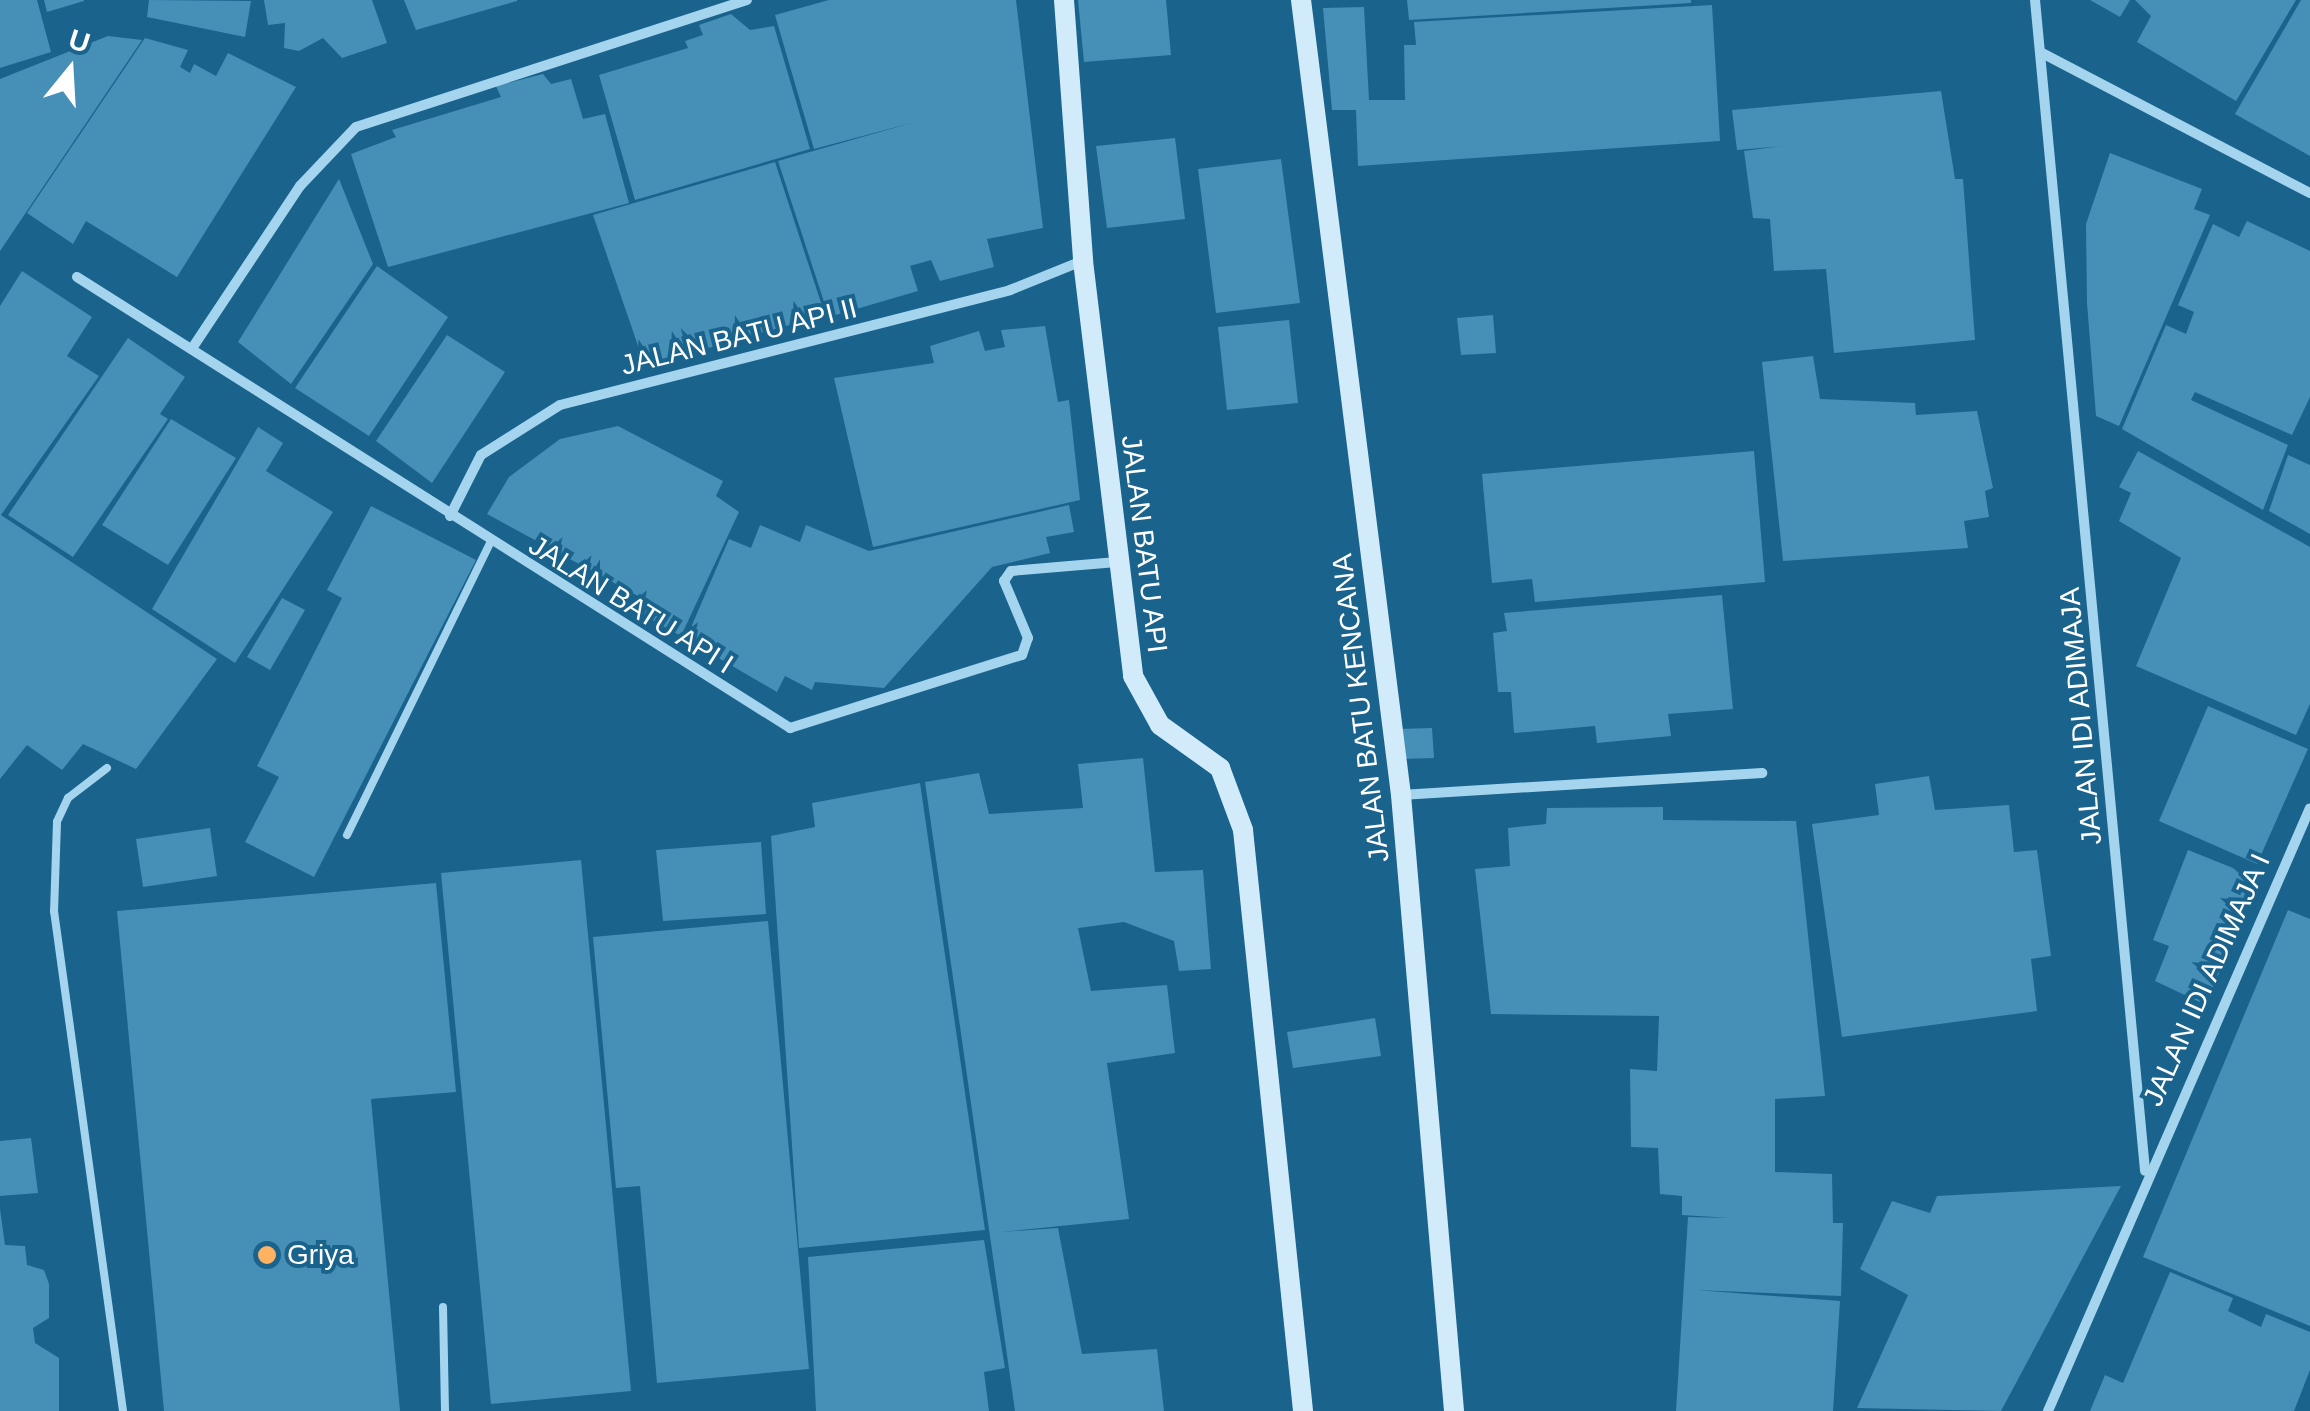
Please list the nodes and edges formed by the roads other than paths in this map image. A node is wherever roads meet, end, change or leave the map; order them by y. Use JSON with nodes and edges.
{"nodes":[{"id":1,"x":747,"y":0,"type":"edge"},
{"id":2,"x":1064,"y":0,"type":"edge"},
{"id":3,"x":1301,"y":0,"type":"edge"},
{"id":4,"x":2035,"y":0,"type":"edge"},
{"id":5,"x":2042,"y":53,"type":"junction"},
{"id":6,"x":2310,"y":193,"type":"edge"},
{"id":7,"x":1083,"y":260,"type":"junction"},
{"id":8,"x":77,"y":277,"type":"dead end"},
{"id":9,"x":193,"y":347,"type":"junction"},
{"id":10,"x":450,"y":516,"type":"junction"},
{"id":11,"x":490,"y":544,"type":"junction"},
{"id":12,"x":1117,"y":562,"type":"junction"},
{"id":13,"x":107,"y":768,"type":"dead end"},
{"id":14,"x":1762,"y":773,"type":"dead end"},
{"id":15,"x":1401,"y":795,"type":"junction"},
{"id":16,"x":2310,"y":808,"type":"edge"},
{"id":17,"x":348,"y":835,"type":"dead end"},
{"id":18,"x":2145,"y":1171,"type":"junction"},
{"id":19,"x":443,"y":1307,"type":"dead end"},
{"id":20,"x":123,"y":1411,"type":"edge"},
{"id":21,"x":445,"y":1411,"type":"edge"},
{"id":22,"x":1303,"y":1411,"type":"edge"},
{"id":23,"x":1454,"y":1411,"type":"edge"},
{"id":24,"x":2048,"y":1411,"type":"edge"}],
"edges":[{"from":1,"to":9,"type":"street"},
{"from":2,"to":7,"type":"street","name":"JALAN BATU API"},
{"from":3,"to":15,"type":"street","name":"JALAN BATU KENCANA"},
{"from":4,"to":5,"type":"street","name":"JALAN IDI ADIMAJA"},
{"from":5,"to":6,"type":"street"},
{"from":5,"to":18,"type":"street","name":"JALAN IDI ADIMAJA"},
{"from":7,"to":10,"type":"street","name":"JALAN BATU API II"},
{"from":7,"to":12,"type":"street","name":"JALAN BATU API"},
{"from":8,"to":9,"type":"street","name":"JALAN BATU API I"},
{"from":9,"to":10,"type":"street","name":"JALAN BATU API I"},
{"from":10,"to":11,"type":"street","name":"JALAN BATU API I"},
{"from":11,"to":12,"type":"street","name":"JALAN BATU API I"},
{"from":11,"to":17,"type":"lane"},
{"from":12,"to":22,"type":"street","name":"JALAN BATU API"},
{"from":13,"to":20,"type":"lane"},
{"from":14,"to":15,"type":"street"},
{"from":15,"to":23,"type":"street","name":"JALAN BATU KENCANA"},
{"from":16,"to":18,"type":"street","name":"JALAN IDI ADIMAJA I"},
{"from":18,"to":24,"type":"street","name":"JALAN IDI ADIMAJA"},
{"from":19,"to":21,"type":"lane"}]}
